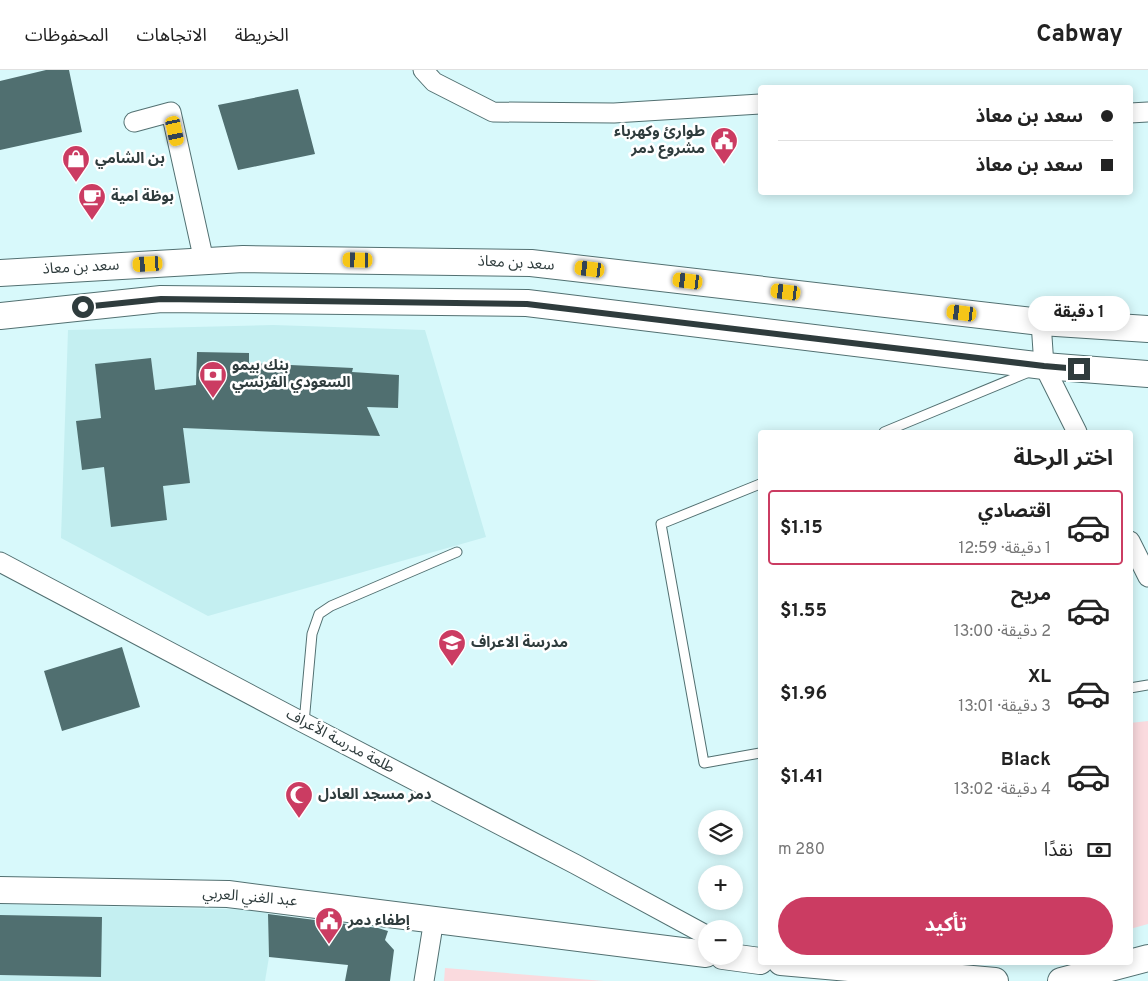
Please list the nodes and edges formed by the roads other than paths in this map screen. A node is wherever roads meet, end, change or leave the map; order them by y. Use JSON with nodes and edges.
{"nodes":[{"id":1,"x":423,"y":70,"type":"edge"},
{"id":2,"x":758,"y":104,"type":"edge"},
{"id":3,"x":1148,"y":112,"type":"edge"},
{"id":4,"x":1133,"y":113,"type":"edge"},
{"id":5,"x":134,"y":122,"type":"dead end"},
{"id":6,"x":204,"y":262,"type":"junction"},
{"id":7,"x":0,"y":274,"type":"edge"},
{"id":8,"x":0,"y":316,"type":"edge"},
{"id":9,"x":1041,"y":322,"type":"junction"},
{"id":10,"x":1148,"y":329,"type":"edge"},
{"id":11,"x":1044,"y":366,"type":"junction"},
{"id":12,"x":1148,"y":374,"type":"edge"},
{"id":13,"x":889,"y":430,"type":"edge"},
{"id":14,"x":1076,"y":430,"type":"edge"},
{"id":15,"x":758,"y":485,"type":"edge"},
{"id":16,"x":1133,"y":547,"type":"edge"},
{"id":17,"x":457,"y":552,"type":"dead end"},
{"id":18,"x":0,"y":562,"type":"edge"},
{"id":19,"x":1148,"y":577,"type":"edge"},
{"id":20,"x":1148,"y":685,"type":"edge"},
{"id":21,"x":1133,"y":688,"type":"edge"},
{"id":22,"x":304,"y":723,"type":"junction"},
{"id":23,"x":758,"y":753,"type":"edge"},
{"id":24,"x":0,"y":890,"type":"edge"},
{"id":25,"x":434,"y":919,"type":"junction"},
{"id":26,"x":698,"y":931,"type":"edge"},
{"id":27,"x":698,"y":953,"type":"edge"},
{"id":28,"x":1148,"y":958,"type":"edge"},
{"id":29,"x":1133,"y":964,"type":"edge"},
{"id":30,"x":815,"y":965,"type":"edge"},
{"id":31,"x":1130,"y":965,"type":"edge"},
{"id":32,"x":1098,"y":977,"type":"edge"},
{"id":33,"x":424,"y":981,"type":"edge"},
{"id":34,"x":995,"y":981,"type":"edge"},
{"id":35,"x":1061,"y":981,"type":"edge"}],
"edges":[{"from":1,"to":2,"type":"street"},
{"from":3,"to":4,"type":"street"},
{"from":5,"to":6,"type":"street"},
{"from":6,"to":7,"type":"main road","name":"سعد بن معاذ"},
{"from":6,"to":9,"type":"main road","name":"سعد بن معاذ"},
{"from":8,"to":11,"type":"main road"},
{"from":9,"to":10,"type":"main road","name":"سعد بن معاذ"},
{"from":9,"to":11,"type":"street"},
{"from":11,"to":12,"type":"main road"},
{"from":11,"to":13,"type":"lane"},
{"from":11,"to":14,"type":"street"},
{"from":15,"to":23,"type":"lane"},
{"from":16,"to":19,"type":"street"},
{"from":17,"to":22,"type":"lane"},
{"from":18,"to":22,"type":"street","name":"طلعة مدرسة الأعراف"},
{"from":20,"to":21,"type":"lane"},
{"from":22,"to":26,"type":"street","name":"طلعة مدرسة الأعراف"},
{"from":24,"to":25,"type":"main road","name":"عبد الغني العربي"},
{"from":25,"to":27,"type":"main road","name":"عبد الغني العربي"},
{"from":25,"to":33,"type":"street"},
{"from":28,"to":29,"type":"main road"},
{"from":30,"to":34,"type":"main road"},
{"from":31,"to":32,"type":"main road"},
{"from":32,"to":35,"type":"main road"}]}
